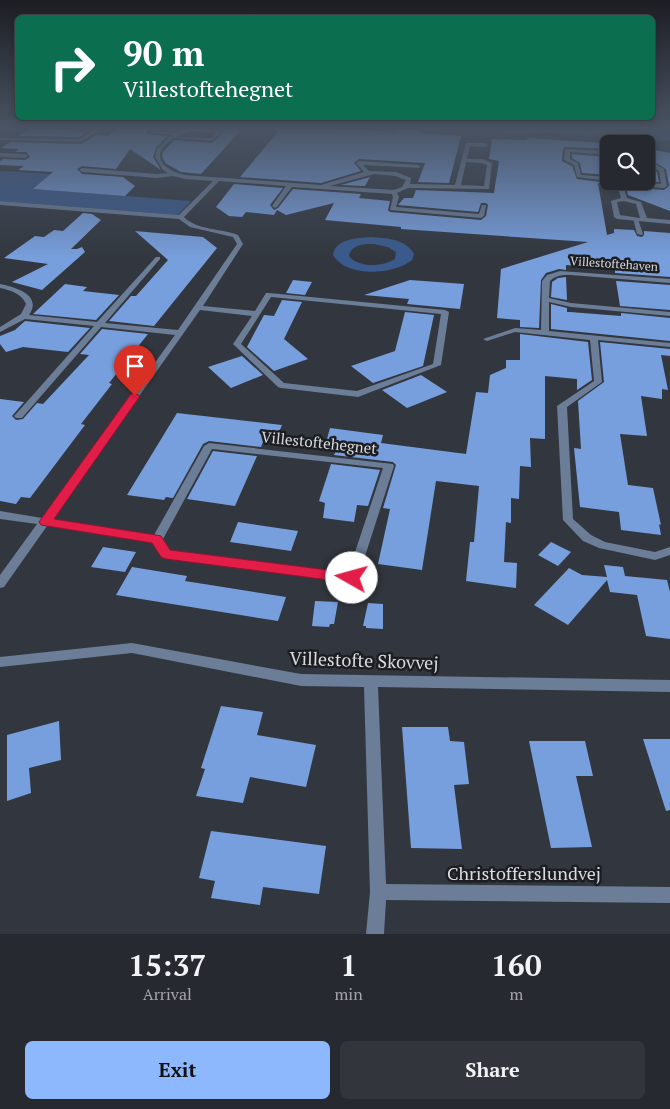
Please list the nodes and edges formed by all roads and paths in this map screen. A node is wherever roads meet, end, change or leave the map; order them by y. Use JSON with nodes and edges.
{"nodes":[{"id":1,"x":102,"y":172,"type":"edge"},
{"id":2,"x":169,"y":172,"type":"edge"},
{"id":3,"x":461,"y":172,"type":"edge"},
{"id":4,"x":489,"y":172,"type":"edge"},
{"id":5,"x":578,"y":172,"type":"edge"},
{"id":6,"x":662,"y":172,"type":"edge"},
{"id":7,"x":367,"y":173,"type":"joint"},
{"id":8,"x":172,"y":174,"type":"junction"},
{"id":9,"x":600,"y":178,"type":"edge"},
{"id":10,"x":217,"y":180,"type":"junction"},
{"id":11,"x":290,"y":185,"type":"junction"},
{"id":12,"x":655,"y":185,"type":"edge"},
{"id":13,"x":408,"y":186,"type":"junction"},
{"id":14,"x":458,"y":186,"type":"junction"},
{"id":15,"x":320,"y":187,"type":"junction"},
{"id":16,"x":622,"y":190,"type":"edge"},
{"id":17,"x":394,"y":192,"type":"junction"},
{"id":18,"x":624,"y":199,"type":"junction"},
{"id":19,"x":0,"y":203,"type":"edge"},
{"id":20,"x":275,"y":206,"type":"dead end"},
{"id":21,"x":484,"y":206,"type":"dead end"},
{"id":22,"x":182,"y":217,"type":"junction"},
{"id":23,"x":635,"y":219,"type":"junction"},
{"id":24,"x":644,"y":220,"type":"junction"},
{"id":25,"x":670,"y":222,"type":"edge"},
{"id":26,"x":640,"y":234,"type":"dead end"},
{"id":27,"x":158,"y":258,"type":"dead end"},
{"id":28,"x":670,"y":281,"type":"edge"},
{"id":29,"x":0,"y":286,"type":"edge"},
{"id":30,"x":545,"y":299,"type":"junction"},
{"id":31,"x":198,"y":308,"type":"junction"},
{"id":32,"x":257,"y":314,"type":"junction"},
{"id":33,"x":670,"y":314,"type":"edge"},
{"id":34,"x":24,"y":317,"type":"junction"},
{"id":35,"x":100,"y":324,"type":"junction"},
{"id":36,"x":0,"y":330,"type":"edge"},
{"id":37,"x":180,"y":333,"type":"junction"},
{"id":38,"x":545,"y":333,"type":"junction"},
{"id":39,"x":594,"y":338,"type":"junction"},
{"id":40,"x":487,"y":339,"type":"dead end"},
{"id":41,"x":670,"y":345,"type":"edge"},
{"id":42,"x":19,"y":416,"type":"dead end"},
{"id":43,"x":0,"y":515,"type":"edge"},
{"id":44,"x":45,"y":522,"type":"junction"},
{"id":45,"x":156,"y":540,"type":"junction"},
{"id":46,"x":670,"y":551,"type":"edge"},
{"id":47,"x":0,"y":584,"type":"edge"},
{"id":48,"x":0,"y":662,"type":"edge"},
{"id":49,"x":370,"y":681,"type":"junction"},
{"id":50,"x":670,"y":686,"type":"edge"},
{"id":51,"x":378,"y":892,"type":"junction"},
{"id":52,"x":670,"y":895,"type":"edge"},
{"id":53,"x":375,"y":934,"type":"edge"}],
"edges":[{"from":1,"to":8,"type":"street"},
{"from":2,"to":8,"type":"street"},
{"from":3,"to":14,"type":"street"},
{"from":4,"to":14,"type":"street"},
{"from":5,"to":9,"type":"street"},
{"from":6,"to":12,"type":"street"},
{"from":7,"to":13,"type":"street"},
{"from":7,"to":15,"type":"street"},
{"from":8,"to":10,"type":"street"},
{"from":10,"to":11,"type":"street"},
{"from":10,"to":22,"type":"street"},
{"from":11,"to":15,"type":"street"},
{"from":11,"to":20,"type":"street"},
{"from":13,"to":14,"type":"street"},
{"from":13,"to":17,"type":"street"},
{"from":15,"to":17,"type":"street"},
{"from":16,"to":18,"type":"street"},
{"from":17,"to":21,"type":"street"},
{"from":18,"to":23,"type":"street"},
{"from":18,"to":24,"type":"street"},
{"from":19,"to":22,"type":"street"},
{"from":22,"to":31,"type":"street"},
{"from":23,"to":24,"type":"street"},
{"from":23,"to":26,"type":"lane"},
{"from":24,"to":25,"type":"street"},
{"from":27,"to":35,"type":"street"},
{"from":28,"to":30,"type":"street","name":"Villestoftehaven"},
{"from":29,"to":34,"type":"street"},
{"from":30,"to":33,"type":"street"},
{"from":30,"to":38,"type":"street","name":"Villestoftehaven"},
{"from":31,"to":32,"type":"street"},
{"from":31,"to":37,"type":"street"},
{"from":32,"to":32,"type":"street"},
{"from":34,"to":35,"type":"street"},
{"from":34,"to":36,"type":"street"},
{"from":35,"to":37,"type":"street"},
{"from":35,"to":42,"type":"street"},
{"from":37,"to":44,"type":"street"},
{"from":38,"to":39,"type":"street"},
{"from":38,"to":40,"type":"street"},
{"from":39,"to":41,"type":"street"},
{"from":39,"to":46,"type":"street"},
{"from":43,"to":44,"type":"street"},
{"from":44,"to":45,"type":"street"},
{"from":44,"to":47,"type":"street"},
{"from":45,"to":45,"type":"street","name":"Villestoftehegnet"},
{"from":48,"to":49,"type":"street","name":"Villestofte Skovvej"},
{"from":49,"to":50,"type":"street","name":"Villestofte Skovvej"},
{"from":49,"to":51,"type":"street"},
{"from":51,"to":52,"type":"street","name":"Christofferslundvej"},
{"from":51,"to":53,"type":"street"}]}
